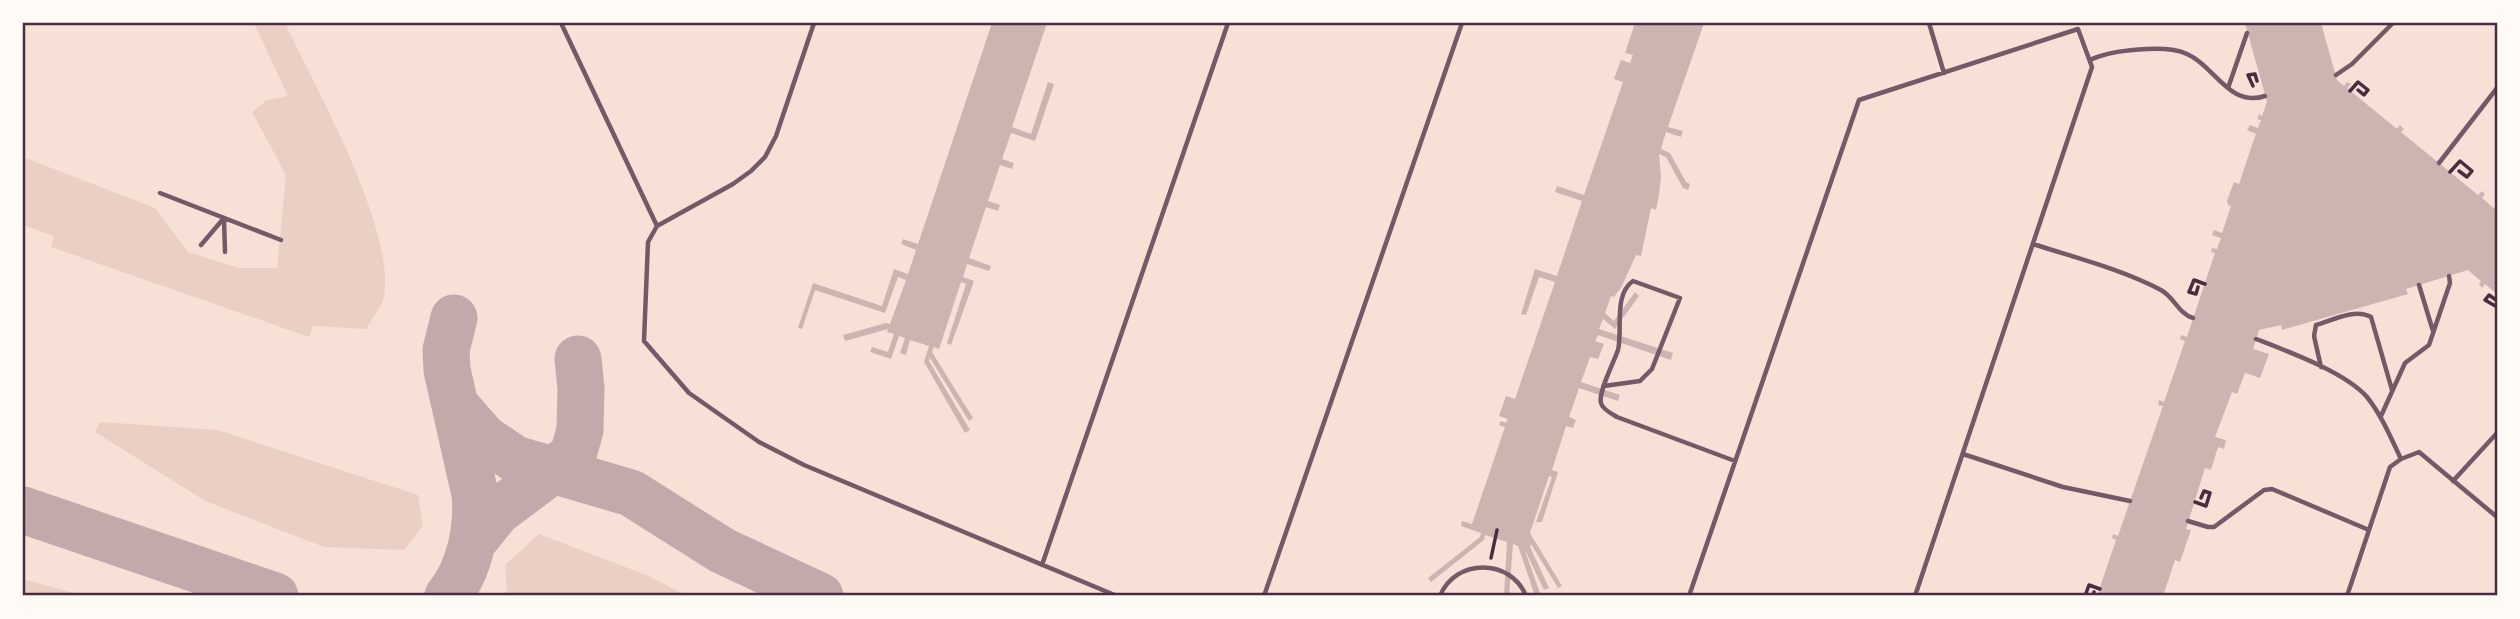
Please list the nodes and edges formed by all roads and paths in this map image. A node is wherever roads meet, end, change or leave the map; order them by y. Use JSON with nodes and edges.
{"nodes":[{"id":1,"x":561,"y":23,"type":"edge"},
{"id":2,"x":814,"y":23,"type":"edge"},
{"id":3,"x":1228,"y":23,"type":"edge"},
{"id":4,"x":1462,"y":23,"type":"edge"},
{"id":5,"x":1929,"y":23,"type":"edge"},
{"id":6,"x":2393,"y":23,"type":"edge"},
{"id":7,"x":2248,"y":33,"type":"dead end"},
{"id":8,"x":2090,"y":60,"type":"junction"},
{"id":9,"x":1944,"y":72,"type":"junction"},
{"id":10,"x":2336,"y":75,"type":"dead end"},
{"id":11,"x":2257,"y":81,"type":"dead end"},
{"id":12,"x":2252,"y":87,"type":"dead end"},
{"id":13,"x":2228,"y":88,"type":"junction"},
{"id":14,"x":2497,"y":89,"type":"edge"},
{"id":15,"x":2358,"y":90,"type":"dead end"},
{"id":16,"x":2350,"y":91,"type":"dead end"},
{"id":17,"x":2265,"y":96,"type":"dead end"},
{"id":18,"x":2439,"y":163,"type":"dead end"},
{"id":19,"x":2459,"y":171,"type":"dead end"},
{"id":20,"x":2450,"y":172,"type":"dead end"},
{"id":21,"x":160,"y":193,"type":"dead end"},
{"id":22,"x":224,"y":218,"type":"junction"},
{"id":23,"x":657,"y":226,"type":"junction"},
{"id":24,"x":281,"y":240,"type":"dead end"},
{"id":25,"x":2033,"y":244,"type":"junction"},
{"id":26,"x":201,"y":245,"type":"dead end"},
{"id":27,"x":225,"y":252,"type":"dead end"},
{"id":28,"x":2449,"y":276,"type":"dead end"},
{"id":29,"x":2205,"y":284,"type":"dead end"},
{"id":30,"x":2419,"y":285,"type":"dead end"},
{"id":31,"x":2198,"y":287,"type":"dead end"},
{"id":32,"x":2496,"y":300,"type":"edge"},
{"id":33,"x":2497,"y":308,"type":"edge"},
{"id":34,"x":2193,"y":318,"type":"dead end"},
{"id":35,"x":2433,"y":332,"type":"junction"},
{"id":36,"x":2256,"y":340,"type":"dead end"},
{"id":37,"x":2321,"y":367,"type":"junction"},
{"id":38,"x":1604,"y":386,"type":"junction"},
{"id":39,"x":2392,"y":390,"type":"junction"},
{"id":40,"x":2380,"y":416,"type":"junction"},
{"id":41,"x":2497,"y":433,"type":"edge"},
{"id":42,"x":1963,"y":454,"type":"junction"},
{"id":43,"x":2401,"y":459,"type":"junction"},
{"id":44,"x":1735,"y":461,"type":"junction"},
{"id":45,"x":2453,"y":481,"type":"junction"},
{"id":46,"x":2201,"y":498,"type":"dead end"},
{"id":47,"x":2130,"y":501,"type":"dead end"},
{"id":48,"x":2195,"y":502,"type":"dead end"},
{"id":49,"x":2497,"y":517,"type":"edge"},
{"id":50,"x":2188,"y":521,"type":"dead end"},
{"id":51,"x":1497,"y":530,"type":"dead end"},
{"id":52,"x":2369,"y":530,"type":"junction"},
{"id":53,"x":1042,"y":565,"type":"junction"},
{"id":54,"x":1489,"y":568,"type":"junction"},
{"id":55,"x":2100,"y":589,"type":"dead end"},
{"id":56,"x":1117,"y":596,"type":"edge"},
{"id":57,"x":1264,"y":596,"type":"edge"},
{"id":58,"x":1440,"y":596,"type":"edge"},
{"id":59,"x":1526,"y":596,"type":"edge"},
{"id":60,"x":1689,"y":596,"type":"edge"},
{"id":61,"x":1915,"y":596,"type":"edge"},
{"id":62,"x":2085,"y":596,"type":"edge"},
{"id":63,"x":2347,"y":596,"type":"edge"}],
"edges":[{"from":1,"to":23,"type":"lane"},
{"from":2,"to":23,"type":"lane"},
{"from":3,"to":53,"type":"lane"},
{"from":4,"to":57,"type":"lane"},
{"from":5,"to":9,"type":"lane"},
{"from":6,"to":10,"type":"lane"},
{"from":7,"to":13,"type":"lane"},
{"from":8,"to":9,"type":"lane"},
{"from":8,"to":13,"type":"lane"},
{"from":8,"to":25,"type":"lane"},
{"from":9,"to":44,"type":"lane"},
{"from":11,"to":12,"type":"path"},
{"from":13,"to":17,"type":"lane"},
{"from":14,"to":18,"type":"lane"},
{"from":15,"to":16,"type":"path"},
{"from":19,"to":20,"type":"path"},
{"from":21,"to":22,"type":"lane"},
{"from":22,"to":24,"type":"lane"},
{"from":22,"to":26,"type":"lane"},
{"from":22,"to":27,"type":"lane"},
{"from":23,"to":53,"type":"lane"},
{"from":25,"to":34,"type":"lane"},
{"from":25,"to":42,"type":"lane"},
{"from":28,"to":35,"type":"lane"},
{"from":29,"to":31,"type":"path"},
{"from":30,"to":35,"type":"lane"},
{"from":32,"to":33,"type":"path"},
{"from":35,"to":39,"type":"lane"},
{"from":36,"to":37,"type":"lane"},
{"from":37,"to":39,"type":"lane"},
{"from":37,"to":40,"type":"lane"},
{"from":38,"to":38,"type":"lane"},
{"from":38,"to":44,"type":"lane"},
{"from":39,"to":40,"type":"lane"},
{"from":40,"to":43,"type":"lane"},
{"from":41,"to":45,"type":"lane"},
{"from":42,"to":47,"type":"lane"},
{"from":42,"to":61,"type":"lane"},
{"from":43,"to":45,"type":"lane"},
{"from":43,"to":52,"type":"lane"},
{"from":44,"to":60,"type":"lane"},
{"from":45,"to":49,"type":"lane"},
{"from":46,"to":48,"type":"path"},
{"from":50,"to":52,"type":"lane"},
{"from":51,"to":54,"type":"path"},
{"from":52,"to":63,"type":"lane"},
{"from":53,"to":56,"type":"lane"},
{"from":54,"to":58,"type":"lane"},
{"from":54,"to":59,"type":"lane"},
{"from":55,"to":62,"type":"path"}]}
